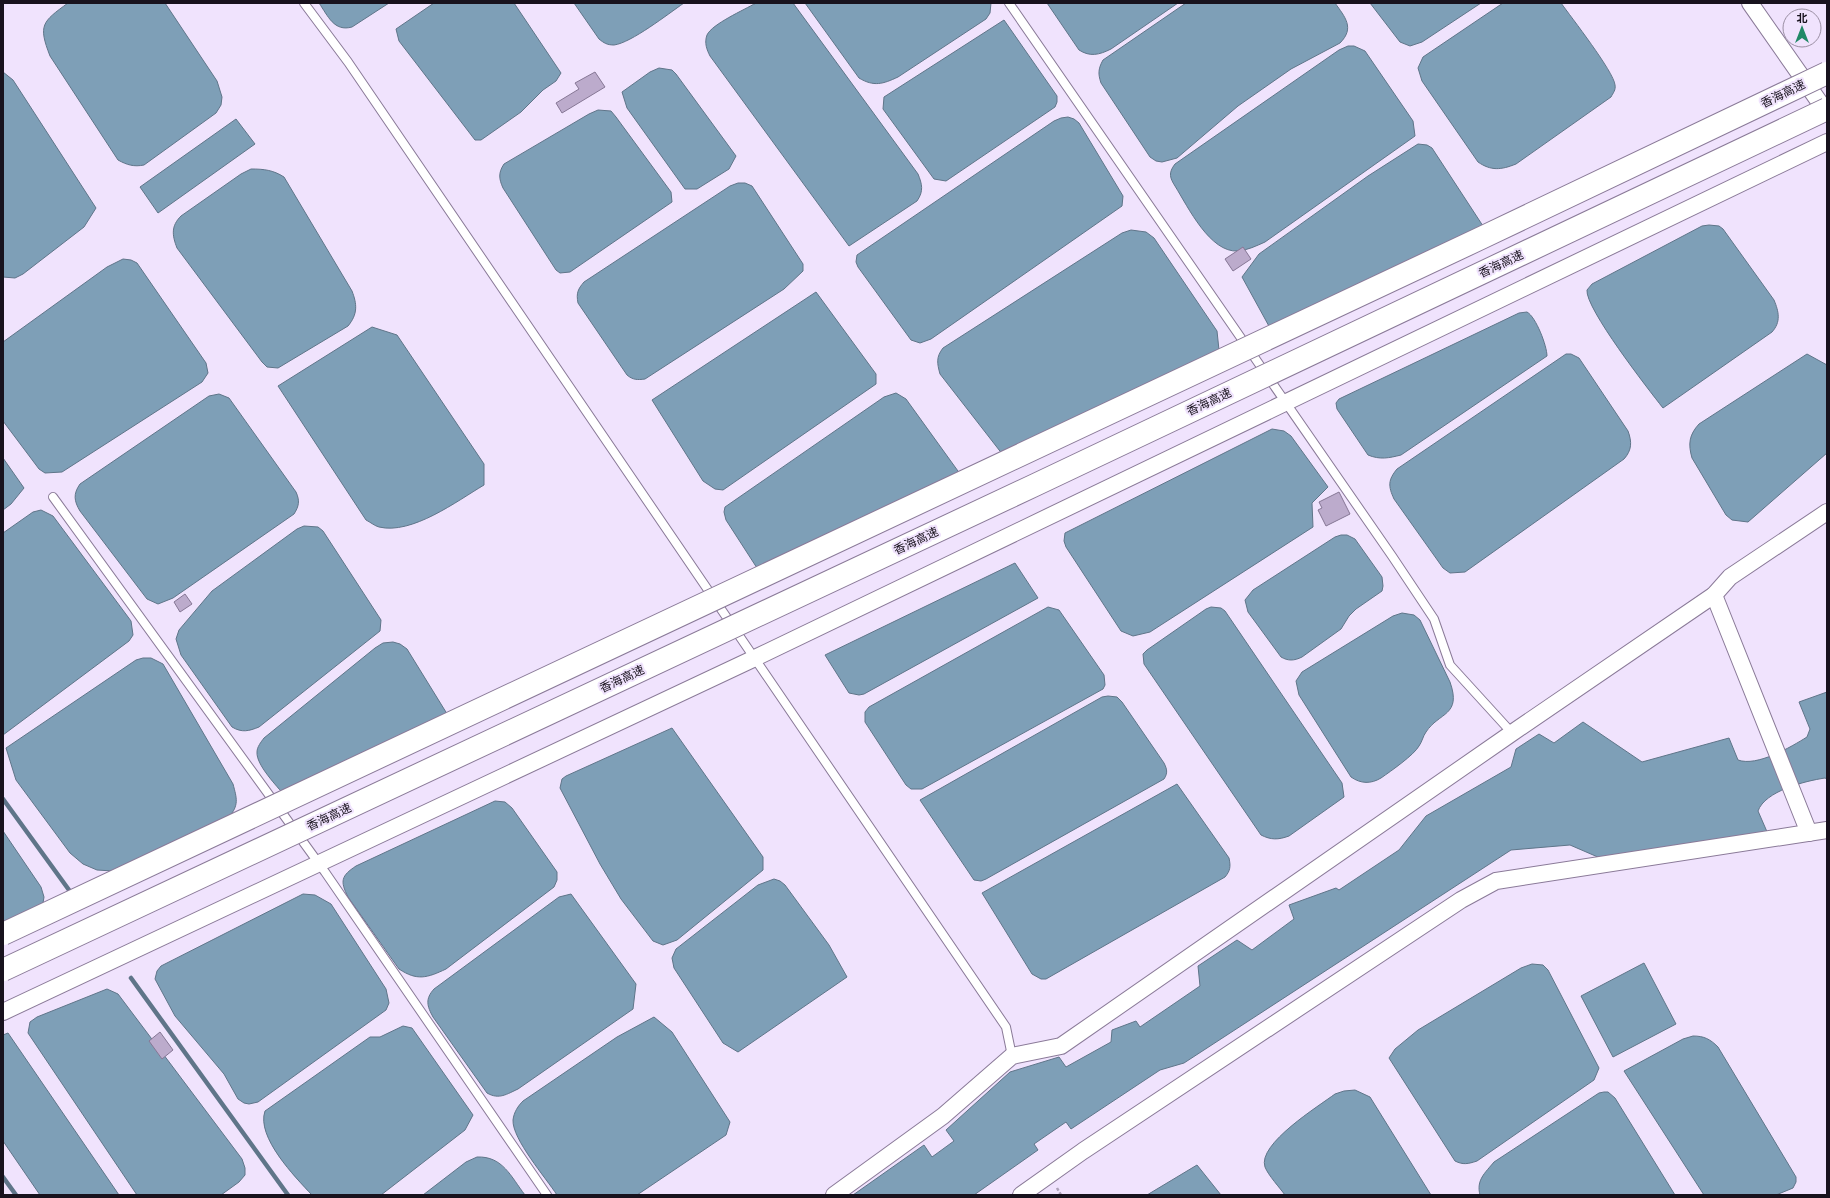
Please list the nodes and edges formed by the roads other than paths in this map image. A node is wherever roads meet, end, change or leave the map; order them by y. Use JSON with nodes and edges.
{"nodes":[{"id":1,"x":304,"y":3,"type":"edge"},
{"id":2,"x":1009,"y":3,"type":"edge"},
{"id":3,"x":1750,"y":3,"type":"edge"},
{"id":4,"x":1827,"y":73,"type":"edge"},
{"id":5,"x":1827,"y":109,"type":"edge"},
{"id":6,"x":1827,"y":113,"type":"edge"},
{"id":7,"x":1827,"y":142,"type":"edge"},
{"id":8,"x":1286,"y":402,"type":"junction"},
{"id":9,"x":53,"y":497,"type":"dead end"},
{"id":10,"x":1827,"y":512,"type":"edge"},
{"id":11,"x":1714,"y":596,"type":"junction"},
{"id":12,"x":755,"y":658,"type":"junction"},
{"id":13,"x":1512,"y":733,"type":"junction"},
{"id":14,"x":1827,"y":830,"type":"edge"},
{"id":15,"x":1809,"y":834,"type":"junction"},
{"id":16,"x":318,"y":863,"type":"junction"},
{"id":17,"x":3,"y":934,"type":"edge"},
{"id":18,"x":3,"y":970,"type":"edge"},
{"id":19,"x":3,"y":1012,"type":"edge"},
{"id":20,"x":1012,"y":1056,"type":"junction"},
{"id":21,"x":547,"y":1195,"type":"edge"},
{"id":22,"x":834,"y":1195,"type":"edge"},
{"id":23,"x":1022,"y":1195,"type":"edge"}],
"edges":[{"from":1,"to":12,"type":"lane"},
{"from":2,"to":8,"type":"lane"},
{"from":3,"to":6,"type":"street"},
{"from":4,"to":17,"type":"highway","name":"香海高速","bridge":true},
{"from":5,"to":18,"type":"highway","name":"香海高速","bridge":true},
{"from":7,"to":8,"type":"street"},
{"from":8,"to":12,"type":"street"},
{"from":8,"to":13,"type":"lane"},
{"from":9,"to":16,"type":"lane"},
{"from":10,"to":11,"type":"street"},
{"from":11,"to":13,"type":"street"},
{"from":11,"to":15,"type":"street"},
{"from":12,"to":16,"type":"street"},
{"from":12,"to":20,"type":"lane"},
{"from":13,"to":20,"type":"street"},
{"from":14,"to":15,"type":"street"},
{"from":15,"to":23,"type":"street"},
{"from":16,"to":19,"type":"street"},
{"from":16,"to":21,"type":"lane"},
{"from":20,"to":22,"type":"street"}]}
